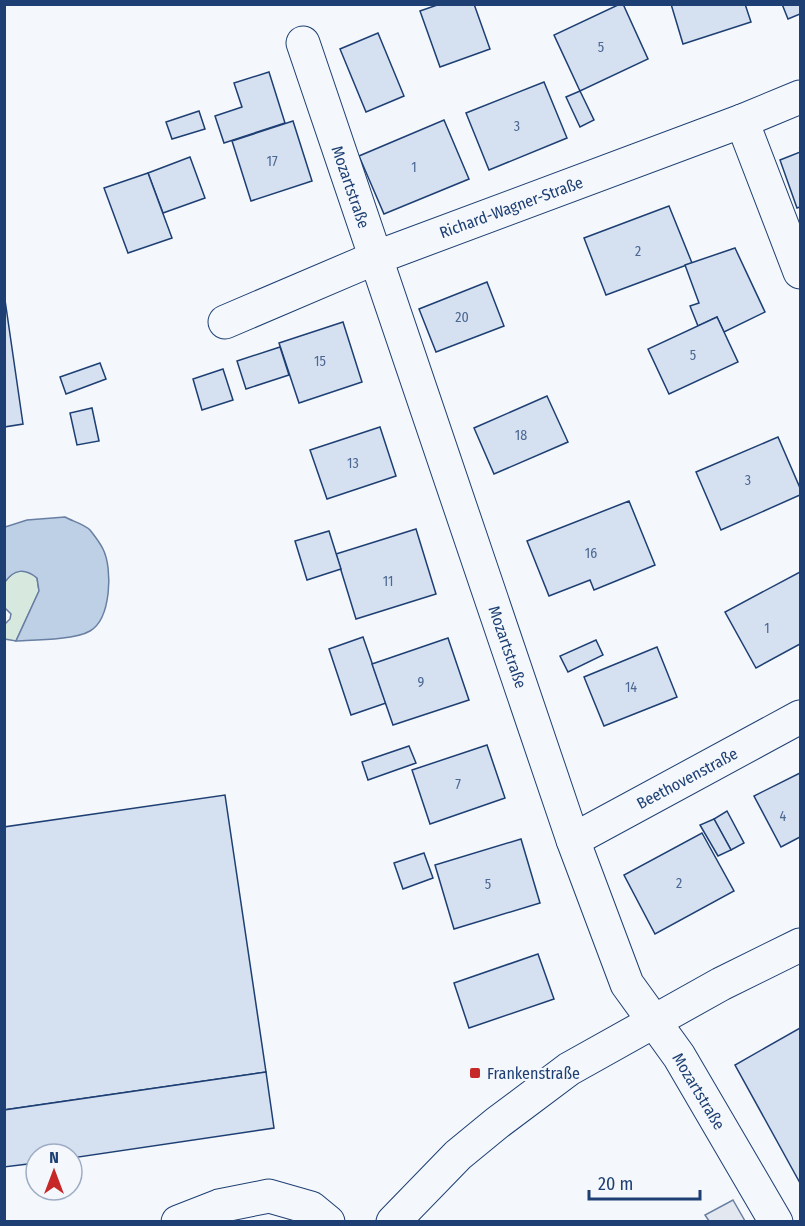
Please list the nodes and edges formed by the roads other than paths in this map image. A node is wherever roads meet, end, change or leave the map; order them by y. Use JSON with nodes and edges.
{"nodes":[{"id":1,"x":303,"y":43,"type":"dead end"},
{"id":2,"x":801,"y":97,"type":"edge"},
{"id":3,"x":742,"y":121,"type":"junction"},
{"id":4,"x":375,"y":258,"type":"junction"},
{"id":5,"x":801,"y":272,"type":"edge"},
{"id":6,"x":225,"y":322,"type":"dead end"},
{"id":7,"x":801,"y":717,"type":"edge"},
{"id":8,"x":573,"y":840,"type":"junction"},
{"id":9,"x":801,"y":945,"type":"edge"},
{"id":10,"x":654,"y":1020,"type":"junction"},
{"id":11,"x":178,"y":1221,"type":"edge"},
{"id":12,"x":328,"y":1221,"type":"edge"},
{"id":13,"x":393,"y":1221,"type":"edge"},
{"id":14,"x":776,"y":1221,"type":"edge"}],
"edges":[{"from":1,"to":4,"type":"street","name":"Mozartstraße"},
{"from":2,"to":3,"type":"street","name":"Richard-Wagner-Straße"},
{"from":3,"to":4,"type":"street","name":"Richard-Wagner-Straße"},
{"from":3,"to":5,"type":"street"},
{"from":4,"to":6,"type":"street","name":"Richard-Wagner-Straße"},
{"from":4,"to":8,"type":"street","name":"Mozartstraße"},
{"from":7,"to":8,"type":"street","name":"Beethovenstraße"},
{"from":8,"to":10,"type":"street","name":"Mozartstraße"},
{"from":9,"to":10,"type":"street"},
{"from":10,"to":13,"type":"street"},
{"from":10,"to":14,"type":"street","name":"Mozartstraße"},
{"from":11,"to":12,"type":"street"}]}
